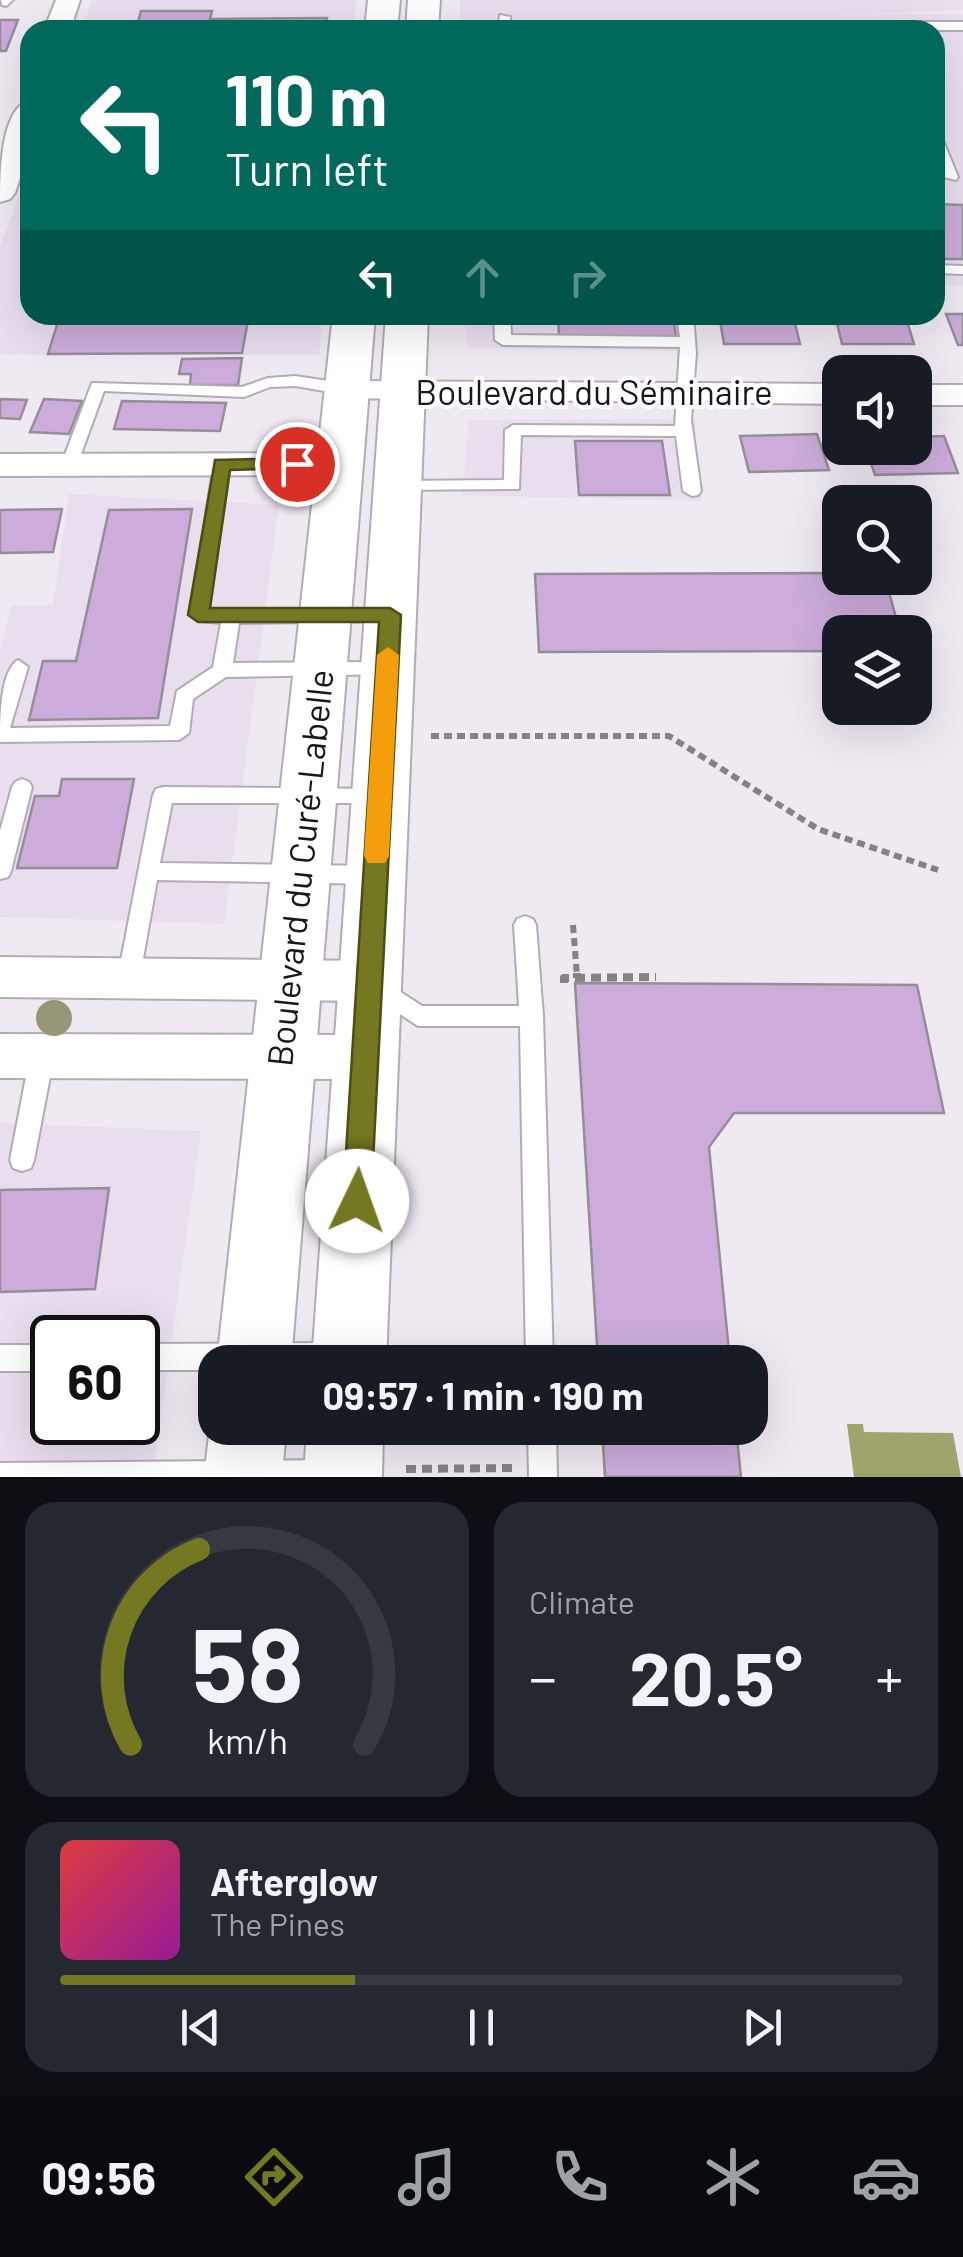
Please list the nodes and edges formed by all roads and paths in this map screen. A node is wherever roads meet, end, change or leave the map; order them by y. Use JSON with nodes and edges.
{"nodes":[{"id":1,"x":20,"y":136,"type":"edge"},
{"id":2,"x":0,"y":192,"type":"edge"},
{"id":3,"x":352,"y":325,"type":"edge"},
{"id":4,"x":407,"y":325,"type":"edge"},
{"id":5,"x":502,"y":325,"type":"edge"},
{"id":6,"x":685,"y":325,"type":"edge"},
{"id":7,"x":688,"y":342,"type":"junction"},
{"id":8,"x":932,"y":376,"type":"edge"},
{"id":9,"x":963,"y":376,"type":"edge"},
{"id":10,"x":822,"y":377,"type":"edge"},
{"id":11,"x":340,"y":381,"type":"junction"},
{"id":12,"x":403,"y":381,"type":"junction"},
{"id":13,"x":685,"y":385,"type":"junction"},
{"id":14,"x":822,"y":393,"type":"edge"},
{"id":15,"x":932,"y":394,"type":"edge"},
{"id":16,"x":963,"y":394,"type":"edge"},
{"id":17,"x":684,"y":431,"type":"junction"},
{"id":18,"x":222,"y":464,"type":"junction"},
{"id":19,"x":339,"y":464,"type":"junction"},
{"id":20,"x":0,"y":465,"type":"edge"},
{"id":21,"x":69,"y":465,"type":"junction"},
{"id":22,"x":396,"y":486,"type":"junction"},
{"id":23,"x":692,"y":492,"type":"dead end"},
{"id":24,"x":231,"y":616,"type":"junction"},
{"id":25,"x":389,"y":642,"type":"junction"},
{"id":26,"x":322,"y":643,"type":"junction"},
{"id":27,"x":18,"y":667,"type":"dead end"},
{"id":28,"x":222,"y":670,"type":"junction"},
{"id":29,"x":0,"y":732,"type":"edge"},
{"id":30,"x":424,"y":736,"type":"dead end"},
{"id":31,"x":22,"y":787,"type":"dead end"},
{"id":32,"x":308,"y":794,"type":"junction"},
{"id":33,"x":380,"y":795,"type":"junction"},
{"id":34,"x":938,"y":870,"type":"dead end"},
{"id":35,"x":0,"y":871,"type":"edge"},
{"id":36,"x":148,"y":871,"type":"junction"},
{"id":37,"x":301,"y":874,"type":"junction"},
{"id":38,"x":375,"y":875,"type":"junction"},
{"id":39,"x":526,"y":925,"type":"dead end"},
{"id":40,"x":573,"y":925,"type":"dead end"},
{"id":41,"x":0,"y":977,"type":"edge"},
{"id":42,"x":656,"y":977,"type":"dead end"},
{"id":43,"x":577,"y":978,"type":"junction"},
{"id":44,"x":291,"y":980,"type":"junction"},
{"id":45,"x":128,"y":981,"type":"junction"},
{"id":46,"x":565,"y":996,"type":"dead end"},
{"id":47,"x":531,"y":1016,"type":"junction"},
{"id":48,"x":384,"y":1018,"type":"junction"},
{"id":49,"x":21,"y":1056,"type":"edge"},
{"id":50,"x":282,"y":1057,"type":"junction"},
{"id":51,"x":22,"y":1160,"type":"dead end"},
{"id":52,"x":256,"y":1345,"type":"edge"},
{"id":53,"x":362,"y":1345,"type":"edge"},
{"id":54,"x":540,"y":1345,"type":"edge"},
{"id":55,"x":0,"y":1358,"type":"edge"},
{"id":56,"x":30,"y":1358,"type":"edge"},
{"id":57,"x":160,"y":1369,"type":"edge"},
{"id":58,"x":198,"y":1391,"type":"edge"},
{"id":59,"x":198,"y":1431,"type":"edge"},
{"id":60,"x":422,"y":1445,"type":"edge"},
{"id":61,"x":538,"y":1445,"type":"edge"},
{"id":62,"x":531,"y":1473,"type":"edge"},
{"id":63,"x":0,"y":1477,"type":"edge"}],
"edges":[{"from":1,"to":2,"type":"street"},
{"from":3,"to":11,"type":"main road","name":"Boulevard du Curé-Labelle"},
{"from":4,"to":12,"type":"main road","name":"Boulevard du Curé-Labelle"},
{"from":5,"to":7,"type":"lane"},
{"from":6,"to":7,"type":"lane"},
{"from":7,"to":13,"type":"lane"},
{"from":8,"to":9,"type":"street"},
{"from":10,"to":13,"type":"street","name":"Boulevard du Séminaire"},
{"from":11,"to":12,"type":"street","name":"Boulevard du Séminaire"},
{"from":11,"to":19,"type":"main road","name":"Boulevard du Curé-Labelle"},
{"from":11,"to":21,"type":"lane"},
{"from":12,"to":13,"type":"street","name":"Boulevard du Séminaire"},
{"from":12,"to":22,"type":"main road","name":"Boulevard du Curé-Labelle"},
{"from":13,"to":14,"type":"street","name":"Boulevard du Séminaire"},
{"from":13,"to":17,"type":"lane"},
{"from":15,"to":16,"type":"street"},
{"from":17,"to":22,"type":"lane"},
{"from":17,"to":23,"type":"lane"},
{"from":18,"to":19,"type":"street"},
{"from":18,"to":21,"type":"street"},
{"from":18,"to":24,"type":"lane"},
{"from":19,"to":26,"type":"main road","name":"Boulevard du Curé-Labelle"},
{"from":20,"to":21,"type":"street"},
{"from":22,"to":25,"type":"main road","name":"Boulevard du Curé-Labelle"},
{"from":24,"to":26,"type":"lane"},
{"from":24,"to":28,"type":"lane"},
{"from":25,"to":26,"type":"lane"},
{"from":25,"to":26,"type":"lane"},
{"from":25,"to":33,"type":"main road","name":"Boulevard du Curé-Labelle"},
{"from":26,"to":28,"type":"lane"},
{"from":26,"to":32,"type":"main road","name":"Boulevard du Curé-Labelle"},
{"from":27,"to":29,"type":"lane"},
{"from":28,"to":29,"type":"lane"},
{"from":30,"to":34,"type":"path"},
{"from":31,"to":35,"type":"lane"},
{"from":32,"to":33,"type":"lane"},
{"from":32,"to":36,"type":"lane"},
{"from":32,"to":37,"type":"main road","name":"Boulevard du Curé-Labelle"},
{"from":33,"to":38,"type":"main road","name":"Boulevard du Curé-Labelle"},
{"from":36,"to":37,"type":"lane"},
{"from":36,"to":45,"type":"lane"},
{"from":37,"to":38,"type":"lane"},
{"from":37,"to":44,"type":"main road","name":"Boulevard du Curé-Labelle"},
{"from":38,"to":48,"type":"main road","name":"Boulevard du Curé-Labelle"},
{"from":39,"to":47,"type":"lane"},
{"from":40,"to":43,"type":"path"},
{"from":41,"to":45,"type":"street"},
{"from":42,"to":43,"type":"path"},
{"from":43,"to":46,"type":"path"},
{"from":44,"to":45,"type":"street"},
{"from":44,"to":48,"type":"street"},
{"from":44,"to":50,"type":"main road","name":"Boulevard du Curé-Labelle"},
{"from":47,"to":48,"type":"lane"},
{"from":47,"to":54,"type":"lane"},
{"from":48,"to":50,"type":"street"},
{"from":48,"to":53,"type":"main road","name":"Boulevard du Curé-Labelle"},
{"from":49,"to":50,"type":"street"},
{"from":49,"to":51,"type":"lane"},
{"from":50,"to":52,"type":"main road","name":"Boulevard du Curé-Labelle"},
{"from":55,"to":56,"type":"lane"},
{"from":57,"to":58,"type":"lane"},
{"from":59,"to":63,"type":"lane"},
{"from":60,"to":62,"type":"path"},
{"from":61,"to":62,"type":"lane"}]}
